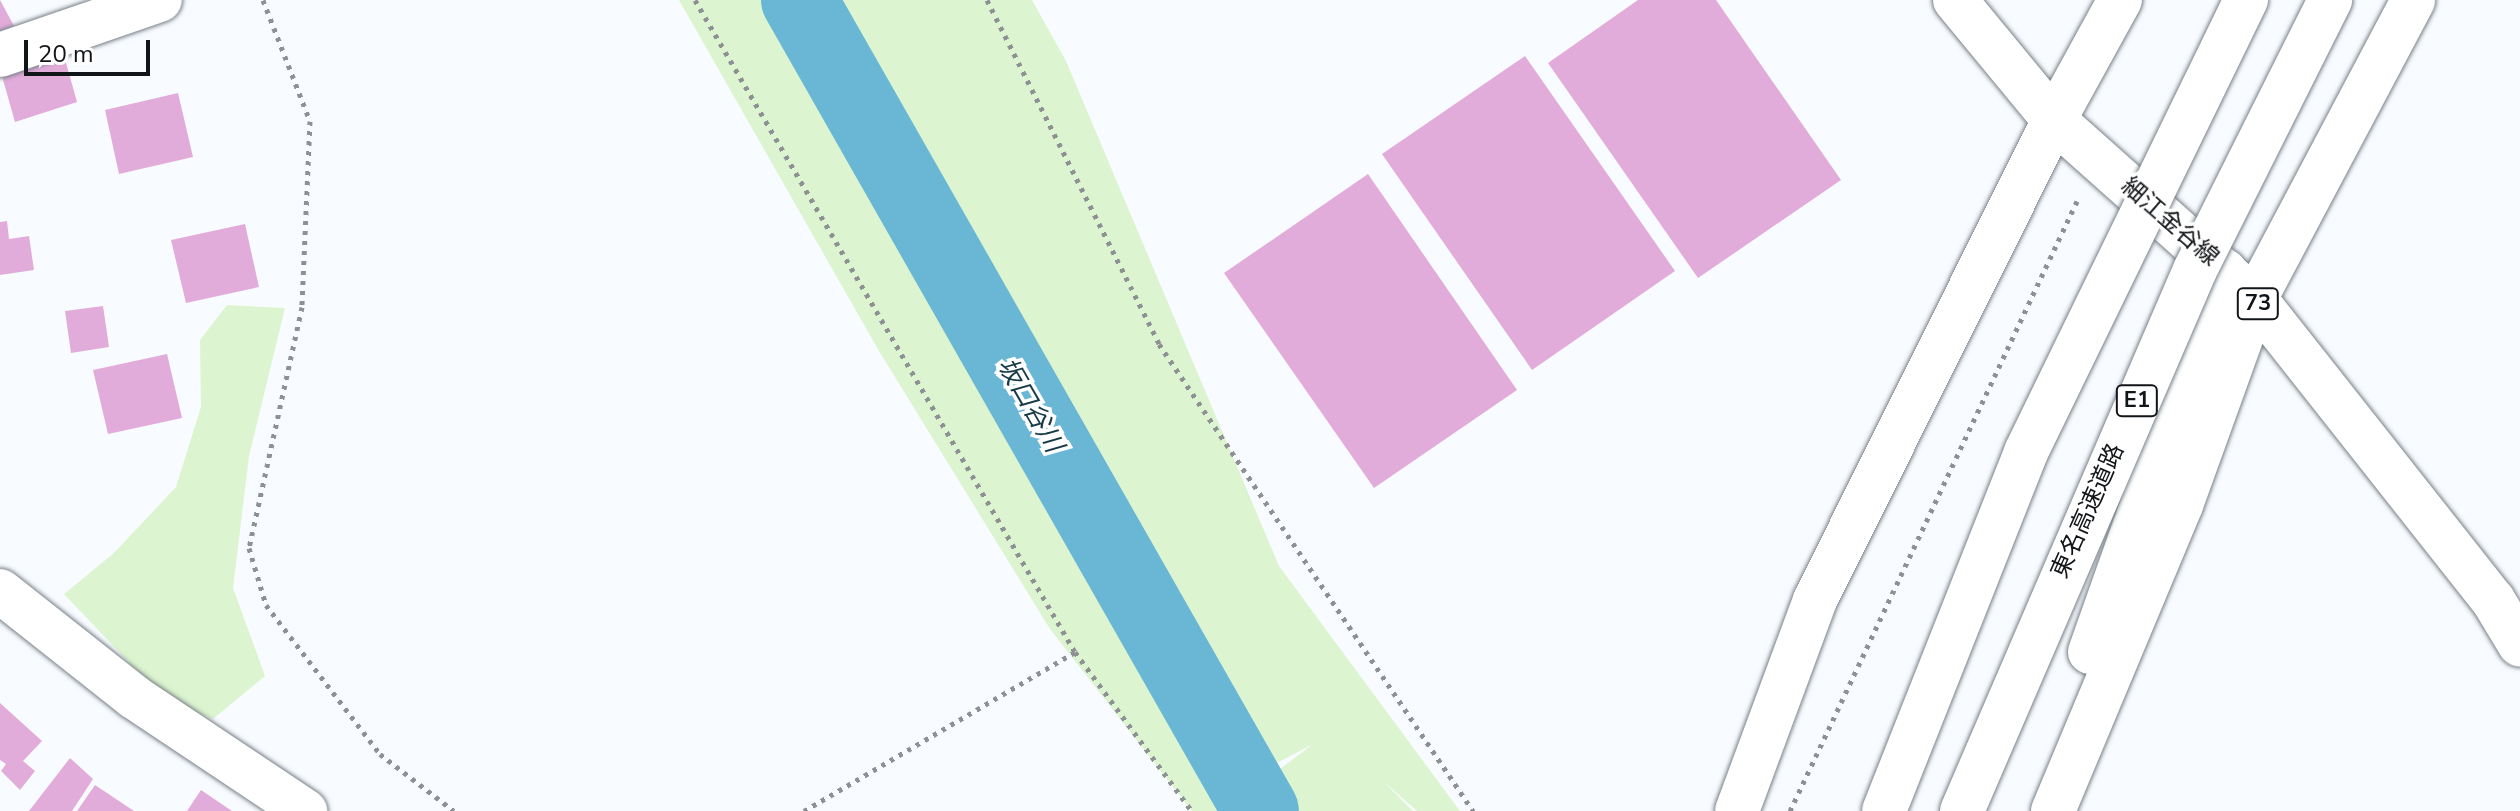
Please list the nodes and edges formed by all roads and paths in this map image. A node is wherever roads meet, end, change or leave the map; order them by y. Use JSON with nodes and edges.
{"nodes":[{"id":1,"x":160,"y":0,"type":"edge"},
{"id":2,"x":263,"y":0,"type":"edge"},
{"id":3,"x":695,"y":0,"type":"edge"},
{"id":4,"x":987,"y":0,"type":"edge"},
{"id":5,"x":1955,"y":0,"type":"edge"},
{"id":6,"x":2120,"y":0,"type":"edge"},
{"id":7,"x":2246,"y":0,"type":"edge"},
{"id":8,"x":2330,"y":0,"type":"edge"},
{"id":9,"x":2413,"y":0,"type":"edge"},
{"id":10,"x":0,"y":55,"type":"edge"},
{"id":11,"x":2054,"y":120,"type":"junction"},
{"id":12,"x":2097,"y":158,"type":"junction"},
{"id":13,"x":2240,"y":285,"type":"junction"},
{"id":14,"x":0,"y":591,"type":"edge"},
{"id":15,"x":2520,"y":645,"type":"edge"},
{"id":16,"x":1075,"y":652,"type":"junction"},
{"id":17,"x":305,"y":811,"type":"edge"},
{"id":18,"x":454,"y":811,"type":"edge"},
{"id":19,"x":804,"y":811,"type":"edge"},
{"id":20,"x":1192,"y":811,"type":"edge"},
{"id":21,"x":1473,"y":811,"type":"edge"},
{"id":22,"x":1737,"y":811,"type":"edge"},
{"id":23,"x":1790,"y":811,"type":"edge"},
{"id":24,"x":1884,"y":811,"type":"edge"},
{"id":25,"x":1962,"y":811,"type":"edge"},
{"id":26,"x":2030,"y":811,"type":"edge"},
{"id":27,"x":2053,"y":811,"type":"edge"}],
"edges":[{"from":1,"to":10,"type":"main road"},
{"from":2,"to":18,"type":"path"},
{"from":3,"to":16,"type":"path"},
{"from":4,"to":21,"type":"path"},
{"from":5,"to":11,"type":"main road","name":"細江金谷線","number":"73"},
{"from":6,"to":11,"type":"main road"},
{"from":7,"to":24,"type":"main road","bridge":true},
{"from":8,"to":25,"type":"main road","name":"東名高速道路","number":"E1","bridge":true},
{"from":9,"to":13,"type":"main road"},
{"from":11,"to":12,"type":"main road","name":"細江金谷線","number":"73"},
{"from":11,"to":22,"type":"main road"},
{"from":12,"to":13,"type":"main road","name":"細江金谷線","number":"73"},
{"from":12,"to":23,"type":"path"},
{"from":13,"to":15,"type":"main road","name":"細江金谷線","number":"73"},
{"from":13,"to":26,"type":"main road"},
{"from":13,"to":27,"type":"main road"},
{"from":14,"to":17,"type":"main road"},
{"from":16,"to":19,"type":"path"},
{"from":16,"to":20,"type":"path"}]}
